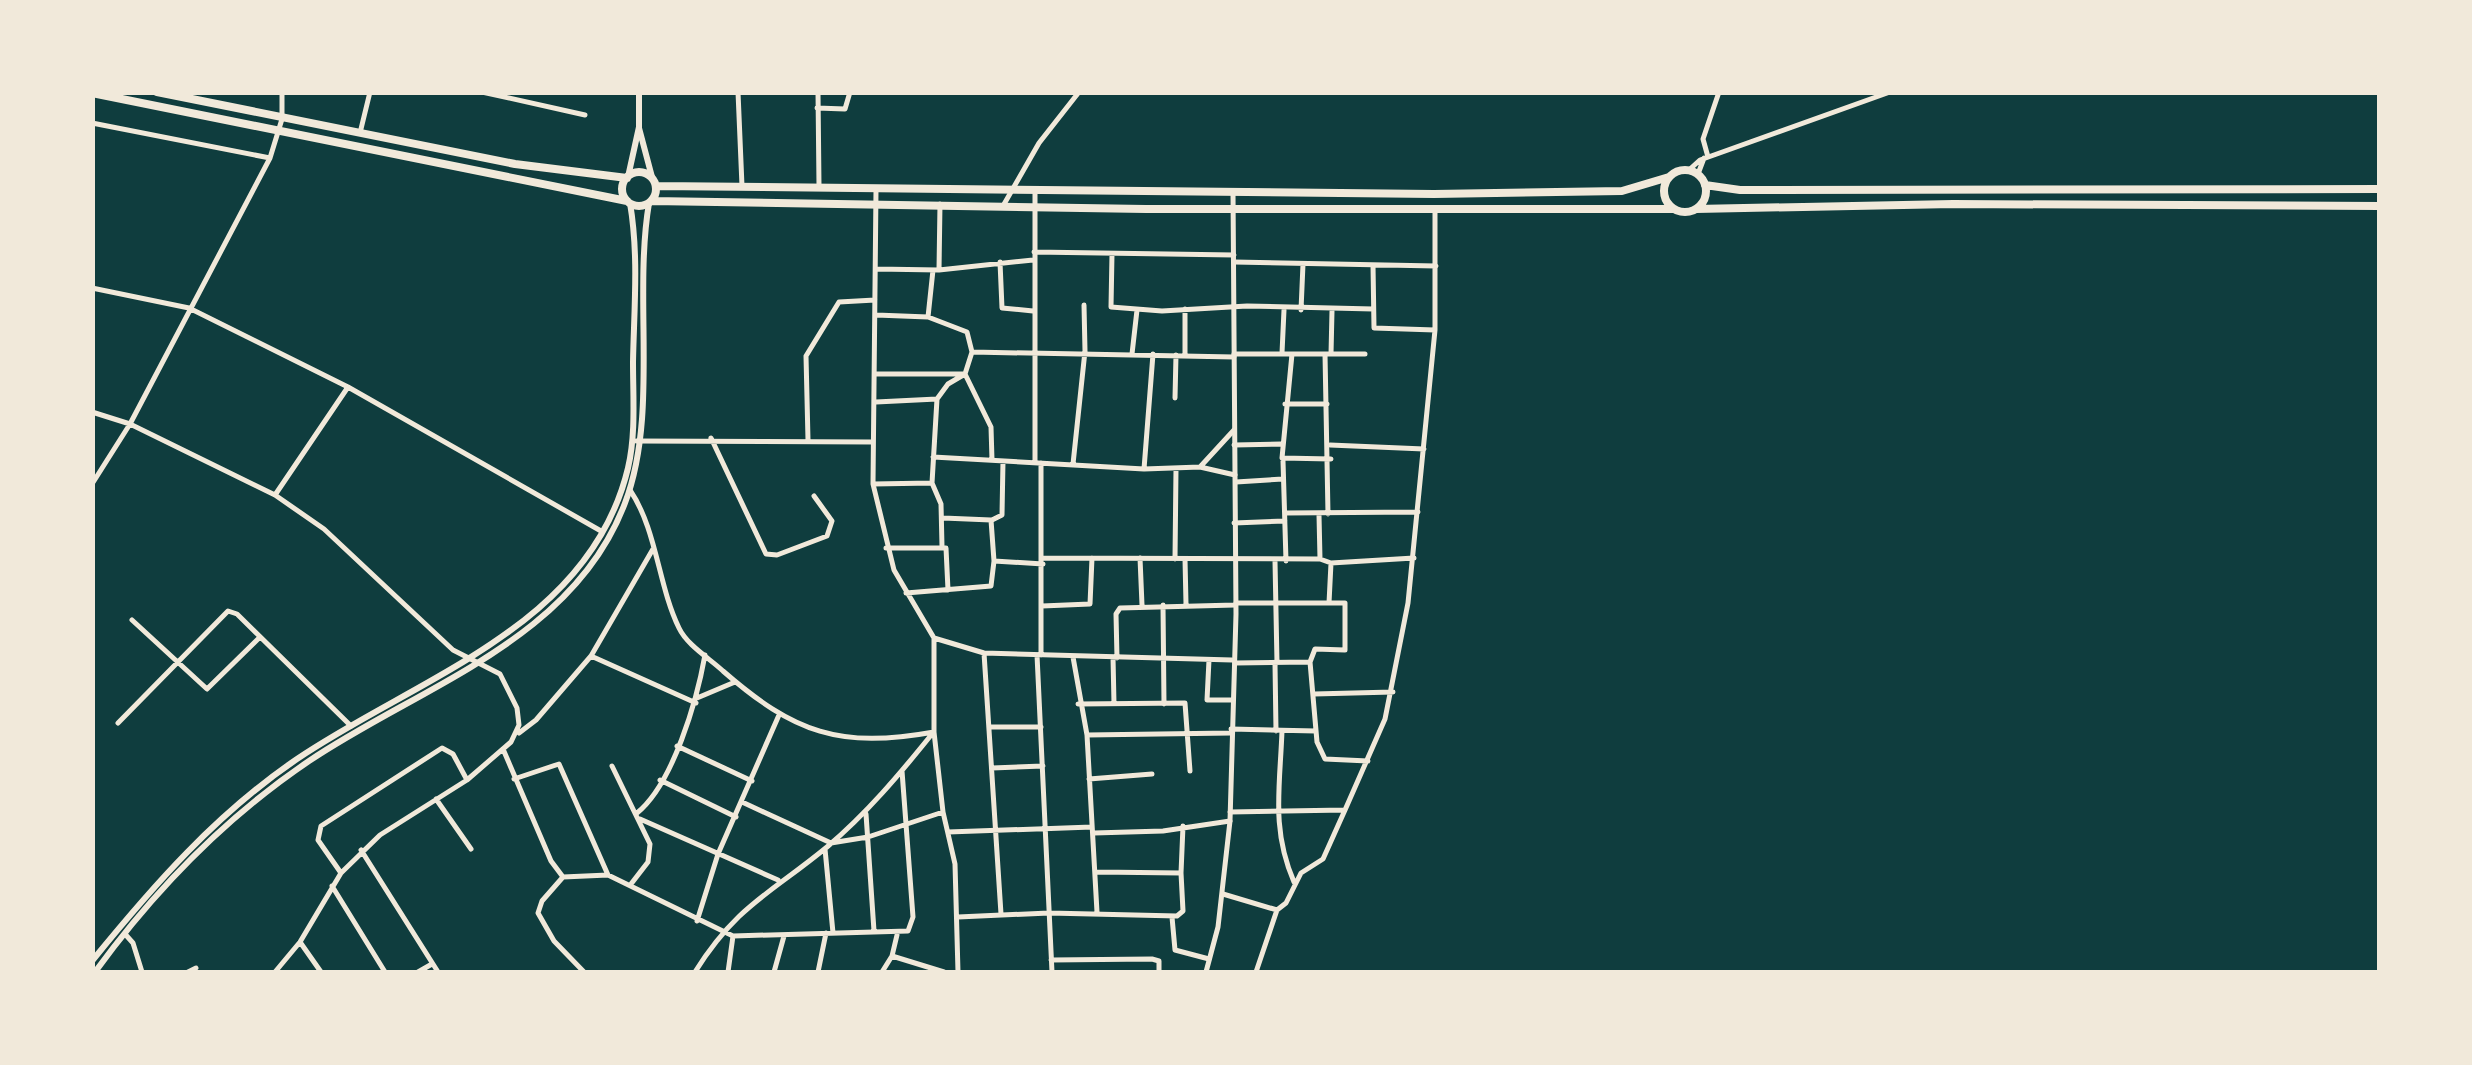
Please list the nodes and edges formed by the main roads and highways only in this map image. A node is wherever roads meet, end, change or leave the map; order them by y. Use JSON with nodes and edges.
{"nodes":[{"id":1,"x":157,"y":92,"type":"edge"},
{"id":2,"x":639,"y":92,"type":"edge"},
{"id":3,"x":92,"y":93,"type":"edge"},
{"id":4,"x":638,"y":127,"type":"junction"},
{"id":5,"x":1669,"y":177,"type":"junction"},
{"id":6,"x":627,"y":178,"type":"junction"},
{"id":7,"x":654,"y":182,"type":"junction"},
{"id":8,"x":1705,"y":186,"type":"junction"},
{"id":9,"x":2380,"y":190,"type":"edge"},
{"id":10,"x":628,"y":202,"type":"junction"},
{"id":11,"x":651,"y":202,"type":"junction"},
{"id":12,"x":2380,"y":206,"type":"edge"},
{"id":13,"x":1674,"y":209,"type":"junction"},
{"id":14,"x":1696,"y":209,"type":"junction"},
{"id":15,"x":635,"y":441,"type":"junction"},
{"id":16,"x":606,"y":534,"type":"junction"},
{"id":17,"x":92,"y":961,"type":"edge"},
{"id":18,"x":95,"y":972,"type":"edge"}],
"edges":[{"from":1,"to":6,"type":"main road"},
{"from":2,"to":4,"type":"main road"},
{"from":3,"to":10,"type":"main road"},
{"from":4,"to":6,"type":"main road"},
{"from":4,"to":7,"type":"main road"},
{"from":5,"to":7,"type":"main road"},
{"from":5,"to":8,"type":"main road"},
{"from":5,"to":13,"type":"main road"},
{"from":6,"to":7,"type":"main road"},
{"from":6,"to":10,"type":"main road"},
{"from":7,"to":11,"type":"main road"},
{"from":8,"to":9,"type":"main road"},
{"from":8,"to":14,"type":"main road"},
{"from":10,"to":11,"type":"main road"},
{"from":10,"to":15,"type":"main road"},
{"from":11,"to":13,"type":"main road"},
{"from":11,"to":15,"type":"main road"},
{"from":12,"to":14,"type":"main road"},
{"from":13,"to":14,"type":"main road"},
{"from":15,"to":16,"type":"main road"},
{"from":15,"to":16,"type":"main road"},
{"from":16,"to":17,"type":"main road"},
{"from":16,"to":18,"type":"main road"}]}
